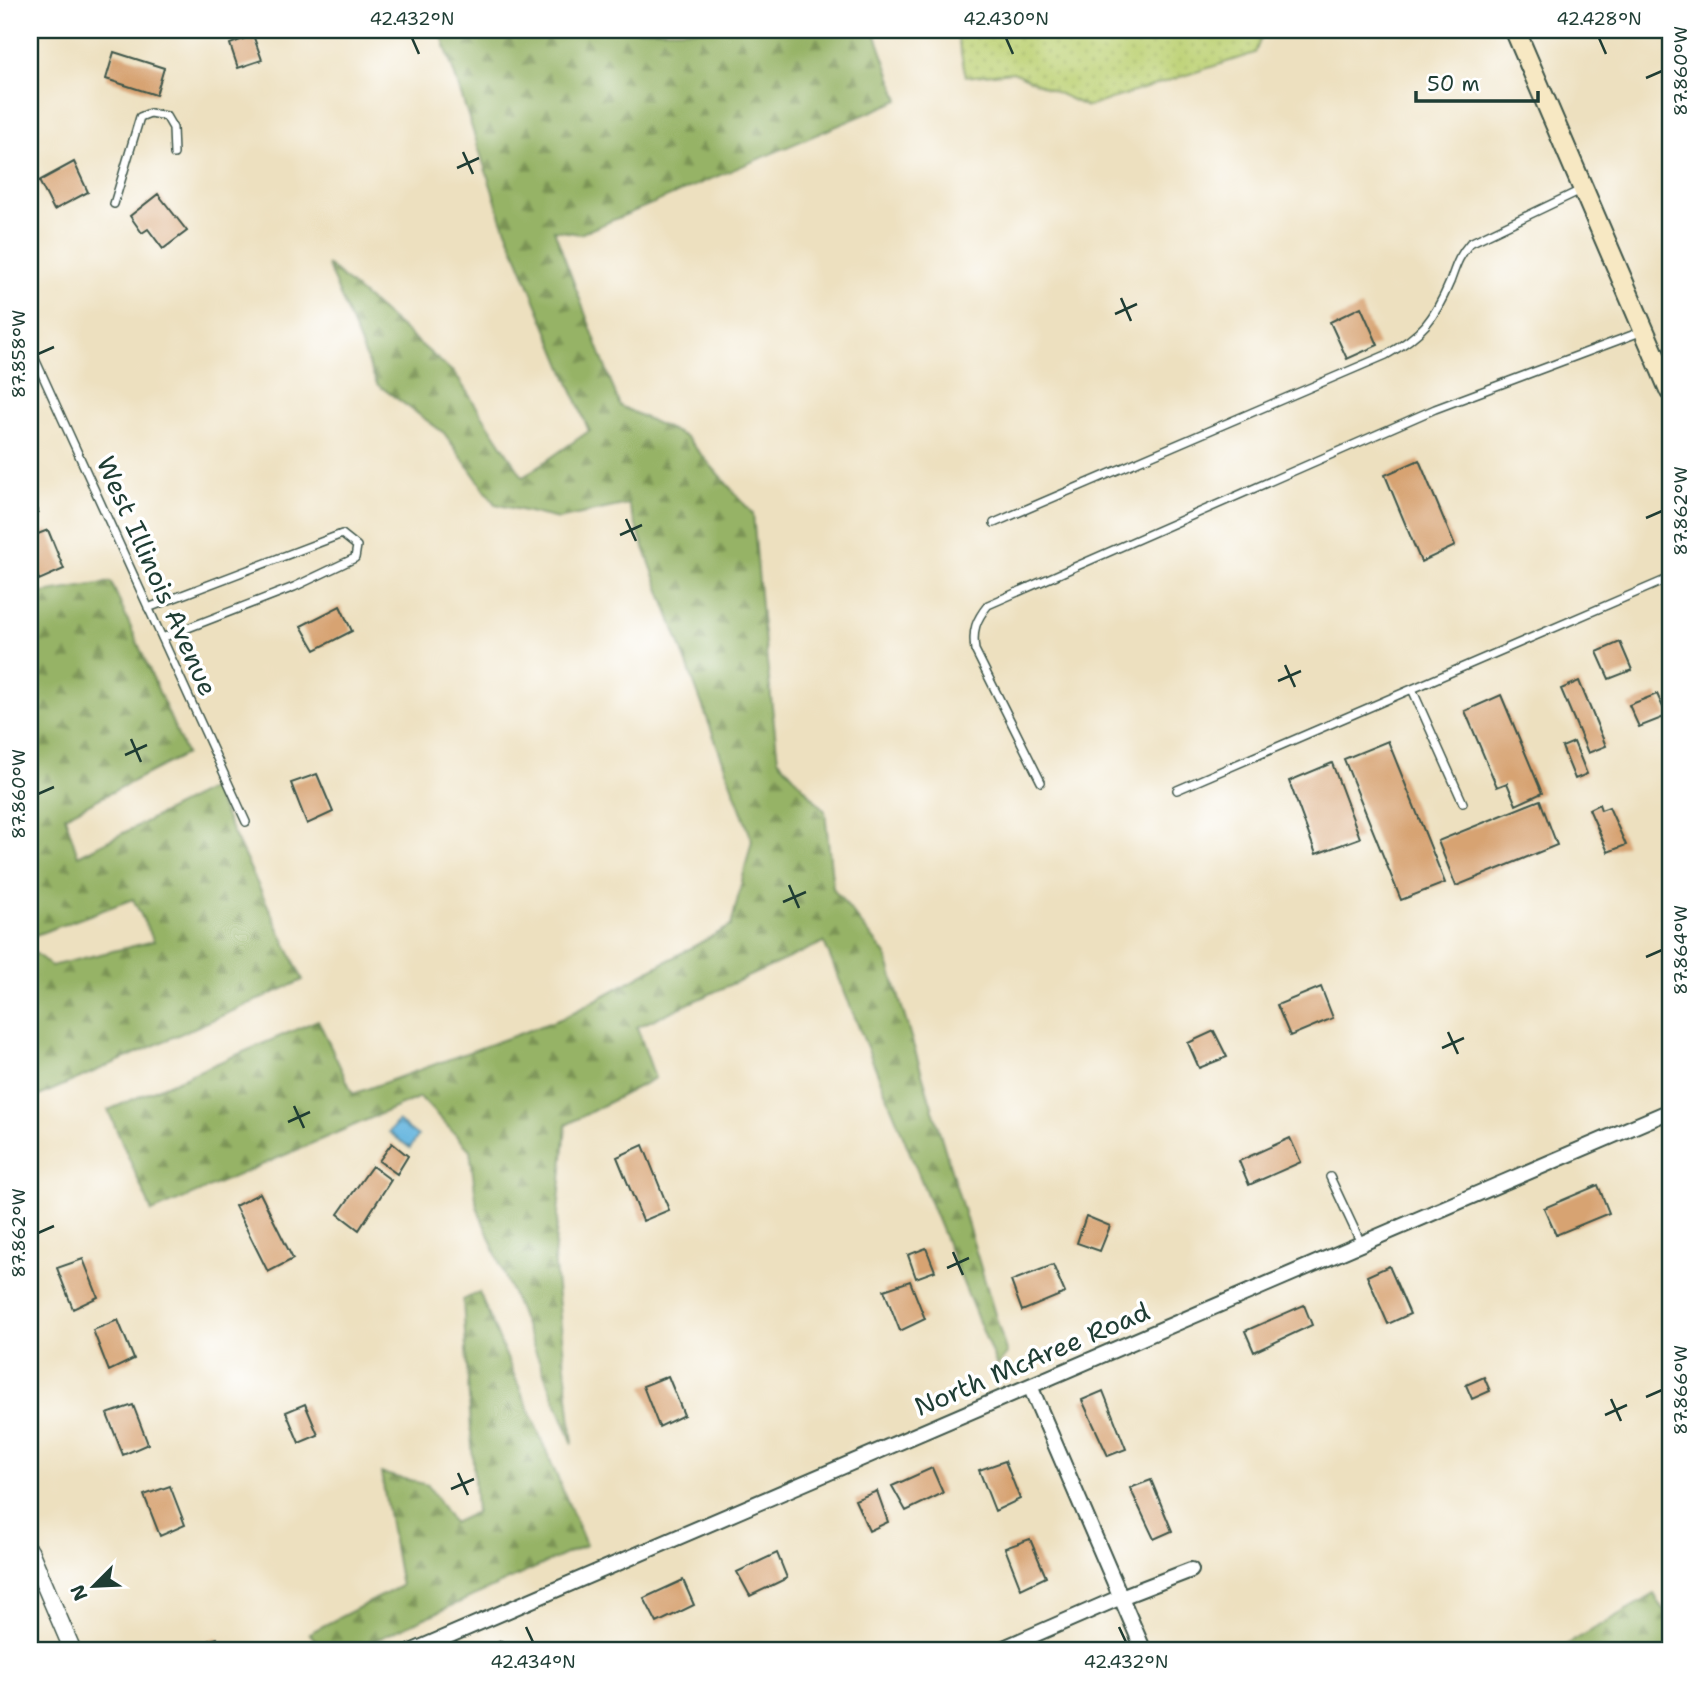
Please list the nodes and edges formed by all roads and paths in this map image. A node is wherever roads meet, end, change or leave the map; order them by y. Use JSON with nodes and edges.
{"nodes":[{"id":1,"x":1515,"y":30,"type":"edge"},
{"id":2,"x":174,"y":154,"type":"dead end"},
{"id":3,"x":1583,"y":189,"type":"junction"},
{"id":4,"x":114,"y":204,"type":"dead end"},
{"id":5,"x":1644,"y":331,"type":"junction"},
{"id":6,"x":30,"y":348,"type":"edge"},
{"id":7,"x":1670,"y":391,"type":"edge"},
{"id":8,"x":994,"y":523,"type":"dead end"},
{"id":9,"x":1670,"y":578,"type":"edge"},
{"id":10,"x":148,"y":608,"type":"junction"},
{"id":11,"x":162,"y":638,"type":"junction"},
{"id":12,"x":1412,"y":689,"type":"junction"},
{"id":13,"x":1041,"y":782,"type":"dead end"},
{"id":14,"x":1177,"y":790,"type":"dead end"},
{"id":15,"x":1463,"y":803,"type":"dead end"},
{"id":16,"x":246,"y":822,"type":"dead end"},
{"id":17,"x":1670,"y":1111,"type":"edge"},
{"id":18,"x":1330,"y":1177,"type":"dead end"},
{"id":19,"x":1362,"y":1244,"type":"junction"},
{"id":20,"x":1030,"y":1387,"type":"junction"},
{"id":21,"x":30,"y":1551,"type":"edge"},
{"id":22,"x":1191,"y":1570,"type":"dead end"},
{"id":23,"x":1121,"y":1597,"type":"junction"},
{"id":24,"x":73,"y":1651,"type":"edge"},
{"id":25,"x":413,"y":1651,"type":"edge"},
{"id":26,"x":997,"y":1651,"type":"edge"},
{"id":27,"x":1144,"y":1651,"type":"edge"}],
"edges":[{"from":1,"to":3,"type":"main road"},
{"from":2,"to":4,"type":"lane"},
{"from":3,"to":5,"type":"main road"},
{"from":3,"to":8,"type":"lane"},
{"from":5,"to":7,"type":"main road"},
{"from":5,"to":13,"type":"lane"},
{"from":6,"to":10,"type":"lane","name":"West Illinois Avenue"},
{"from":9,"to":12,"type":"lane"},
{"from":10,"to":11,"type":"lane","name":"West Illinois Avenue"},
{"from":10,"to":11,"type":"lane"},
{"from":11,"to":16,"type":"lane","name":"West Illinois Avenue"},
{"from":12,"to":14,"type":"lane"},
{"from":12,"to":15,"type":"lane"},
{"from":17,"to":19,"type":"street","name":"North McAree Road"},
{"from":18,"to":19,"type":"lane"},
{"from":19,"to":20,"type":"street","name":"North McAree Road"},
{"from":20,"to":23,"type":"street"},
{"from":20,"to":25,"type":"street","name":"North McAree Road"},
{"from":21,"to":24,"type":"street"},
{"from":22,"to":23,"type":"street"},
{"from":23,"to":26,"type":"street"},
{"from":23,"to":27,"type":"street"}]}
